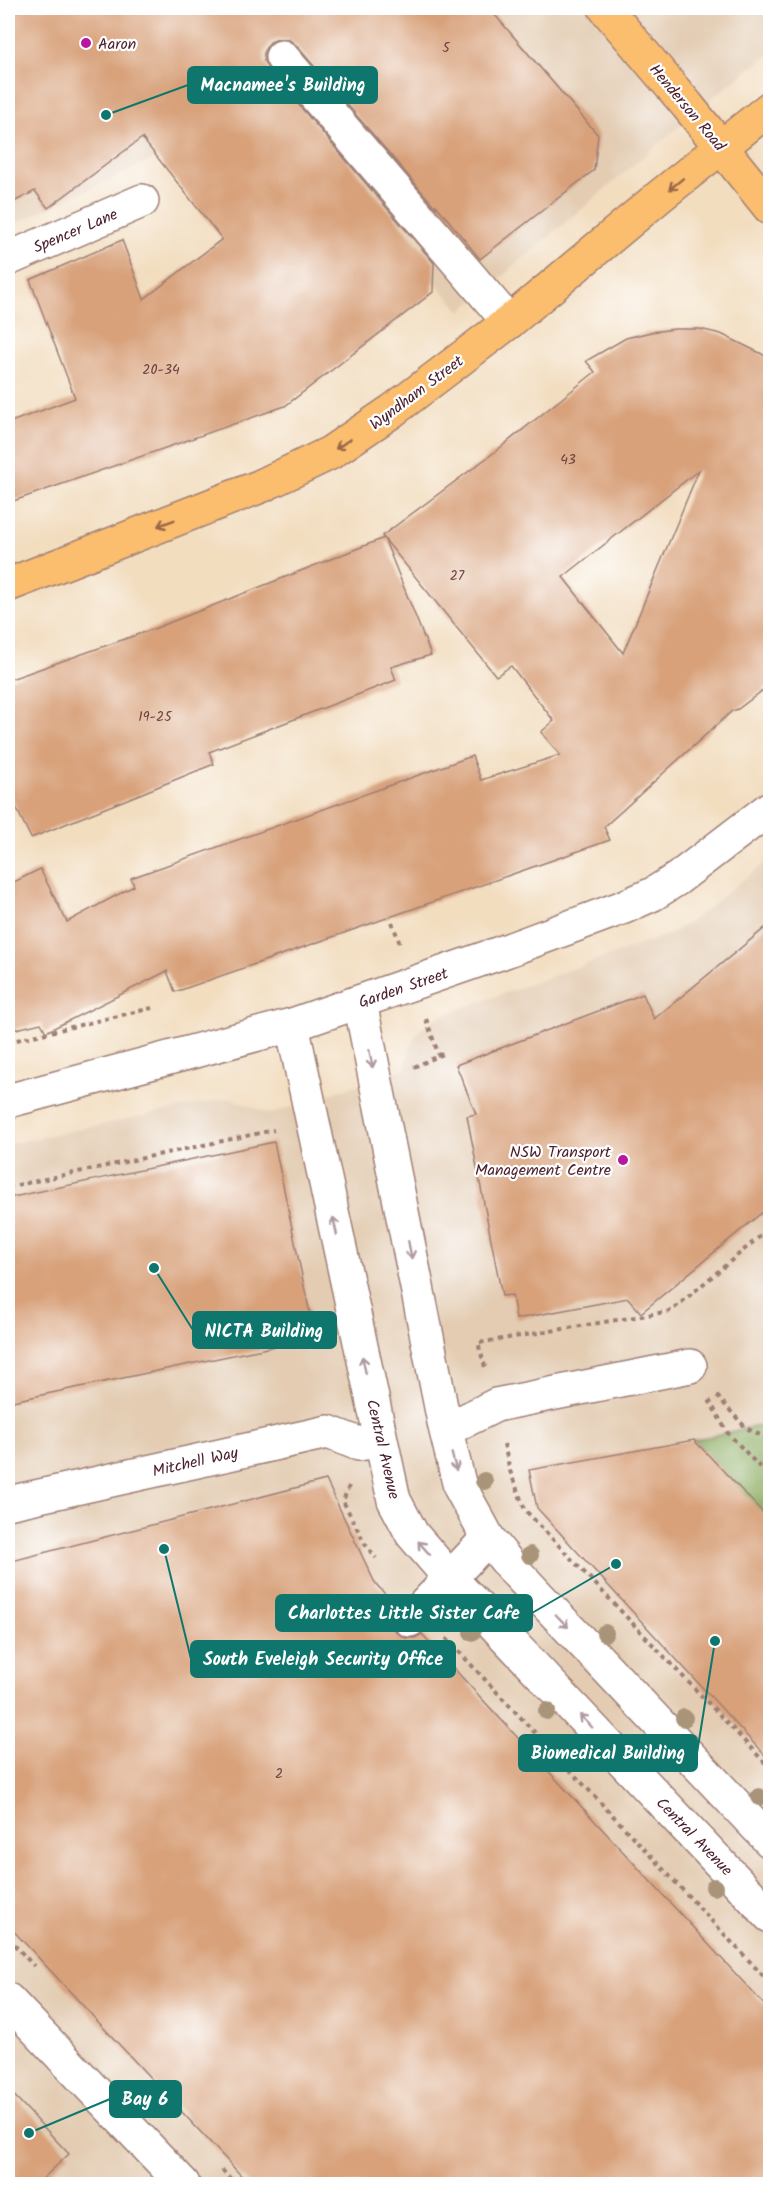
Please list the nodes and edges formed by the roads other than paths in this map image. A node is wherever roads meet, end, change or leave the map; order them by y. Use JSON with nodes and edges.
{"nodes":[{"id":1,"x":605,"y":8,"type":"edge"},
{"id":2,"x":282,"y":57,"type":"dead end"},
{"id":3,"x":771,"y":108,"type":"edge"},
{"id":4,"x":721,"y":147,"type":"junction"},
{"id":5,"x":142,"y":201,"type":"dead end"},
{"id":6,"x":771,"y":208,"type":"edge"},
{"id":7,"x":8,"y":259,"type":"edge"},
{"id":8,"x":509,"y":322,"type":"junction"},
{"id":9,"x":8,"y":585,"type":"edge"},
{"id":10,"x":771,"y":808,"type":"edge"},
{"id":11,"x":360,"y":1002,"type":"junction"},
{"id":12,"x":292,"y":1025,"type":"junction"},
{"id":13,"x":8,"y":1101,"type":"edge"},
{"id":14,"x":690,"y":1366,"type":"road end"},
{"id":15,"x":458,"y":1424,"type":"dead end"},
{"id":16,"x":380,"y":1440,"type":"junction"},
{"id":17,"x":8,"y":1503,"type":"edge"},
{"id":18,"x":488,"y":1538,"type":"junction"},
{"id":19,"x":450,"y":1578,"type":"junction"},
{"id":20,"x":410,"y":1620,"type":"dead end"},
{"id":21,"x":771,"y":1841,"type":"edge"},
{"id":22,"x":771,"y":1916,"type":"edge"},
{"id":23,"x":8,"y":2000,"type":"edge"},
{"id":24,"x":183,"y":2184,"type":"edge"}],
"edges":[{"from":1,"to":4,"type":"main road","name":"Henderson Road"},
{"from":2,"to":8,"type":"street"},
{"from":3,"to":4,"type":"main road","name":"Wyndham Street"},
{"from":4,"to":6,"type":"main road","name":"Henderson Road"},
{"from":4,"to":8,"type":"main road","name":"Wyndham Street","one_way":true},
{"from":5,"to":7,"type":"street","name":"Spencer Lane"},
{"from":8,"to":9,"type":"main road","name":"Wyndham Street","one_way":true},
{"from":10,"to":11,"type":"street","name":"Garden Street"},
{"from":11,"to":12,"type":"street","name":"Garden Street"},
{"from":11,"to":18,"type":"street","one_way":true},
{"from":12,"to":13,"type":"street","name":"Garden Street"},
{"from":16,"to":12,"type":"street","name":"Central Avenue","one_way":true},
{"from":14,"to":15,"type":"street"},
{"from":16,"to":17,"type":"street","name":"Mitchell Way"},
{"from":19,"to":16,"type":"street","name":"Central Avenue","one_way":true},
{"from":18,"to":19,"type":"street"},
{"from":18,"to":21,"type":"street","one_way":true},
{"from":19,"to":20,"type":"street"},
{"from":22,"to":19,"type":"street","name":"Central Avenue","one_way":true},
{"from":23,"to":24,"type":"street"}]}
